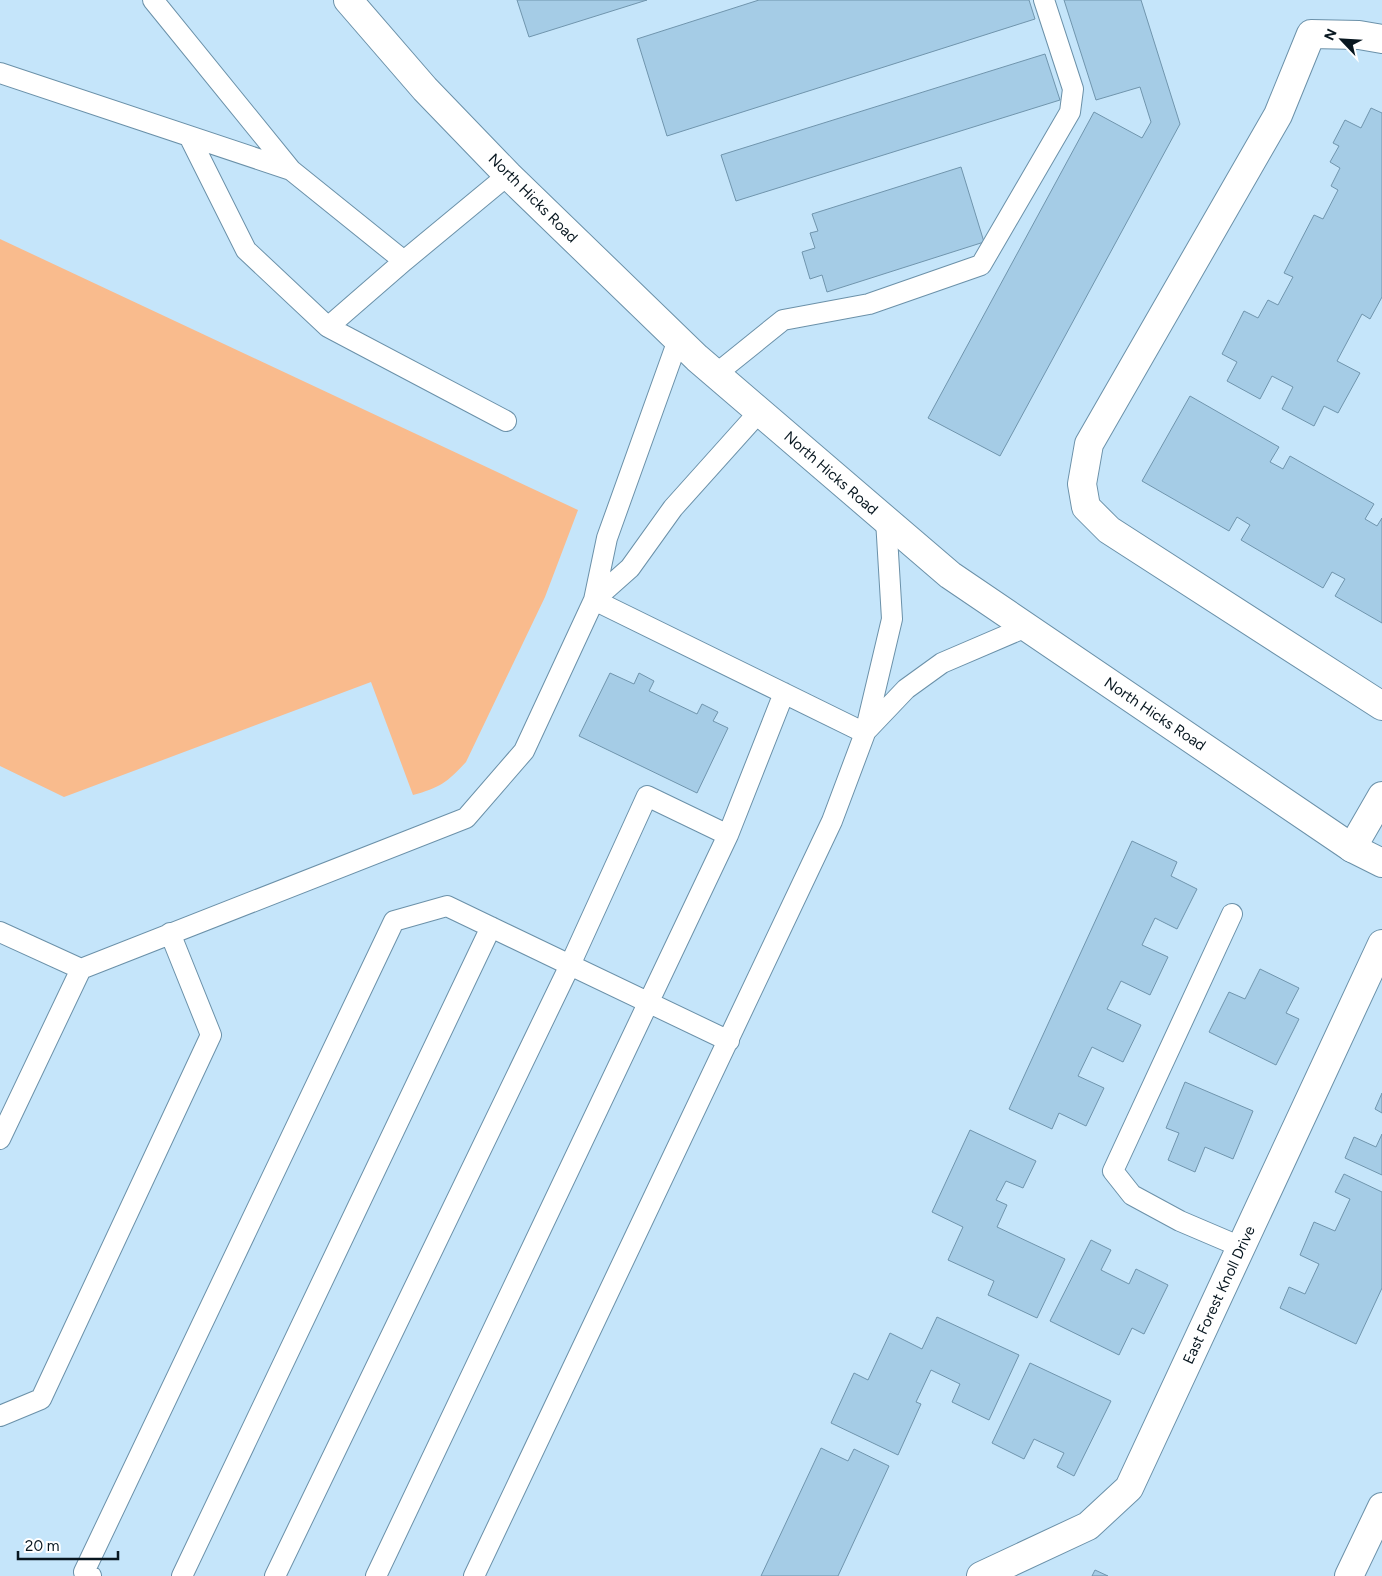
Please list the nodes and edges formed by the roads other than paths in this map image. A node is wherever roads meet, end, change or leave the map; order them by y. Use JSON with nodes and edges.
{"nodes":[{"id":1,"x":153,"y":0,"type":"edge"},
{"id":2,"x":348,"y":0,"type":"edge"},
{"id":3,"x":1044,"y":0,"type":"edge"},
{"id":4,"x":1382,"y":39,"type":"edge"},
{"id":5,"x":0,"y":73,"type":"edge"},
{"id":6,"x":189,"y":136,"type":"junction"},
{"id":7,"x":291,"y":170,"type":"junction"},
{"id":8,"x":508,"y":175,"type":"junction"},
{"id":9,"x":404,"y":261,"type":"junction"},
{"id":10,"x":328,"y":328,"type":"junction"},
{"id":11,"x":678,"y":340,"type":"junction"},
{"id":12,"x":716,"y":374,"type":"junction"},
{"id":13,"x":760,"y":412,"type":"junction"},
{"id":14,"x":506,"y":421,"type":"dead end"},
{"id":15,"x":886,"y":520,"type":"junction"},
{"id":16,"x":594,"y":600,"type":"junction"},
{"id":17,"x":1026,"y":627,"type":"junction"},
{"id":18,"x":784,"y":693,"type":"junction"},
{"id":19,"x":1382,"y":706,"type":"edge"},
{"id":20,"x":864,"y":733,"type":"junction"},
{"id":21,"x":1382,"y":796,"type":"edge"},
{"id":22,"x":728,"y":835,"type":"junction"},
{"id":23,"x":1352,"y":848,"type":"junction"},
{"id":24,"x":1382,"y":863,"type":"edge"},
{"id":25,"x":1232,"y":914,"type":"dead end"},
{"id":26,"x":491,"y":927,"type":"junction"},
{"id":27,"x":0,"y":932,"type":"edge"},
{"id":28,"x":170,"y":933,"type":"junction"},
{"id":29,"x":1382,"y":944,"type":"edge"},
{"id":30,"x":570,"y":965,"type":"junction"},
{"id":31,"x":81,"y":969,"type":"junction"},
{"id":32,"x":648,"y":1003,"type":"junction"},
{"id":33,"x":729,"y":1041,"type":"junction"},
{"id":34,"x":0,"y":1139,"type":"edge"},
{"id":35,"x":1241,"y":1247,"type":"junction"},
{"id":36,"x":0,"y":1416,"type":"edge"},
{"id":37,"x":1382,"y":1507,"type":"edge"},
{"id":38,"x":92,"y":1576,"type":"edge"},
{"id":39,"x":182,"y":1576,"type":"edge"},
{"id":40,"x":275,"y":1576,"type":"edge"},
{"id":41,"x":376,"y":1576,"type":"edge"},
{"id":42,"x":474,"y":1576,"type":"edge"},
{"id":43,"x":982,"y":1576,"type":"edge"},
{"id":44,"x":1349,"y":1576,"type":"edge"}],
"edges":[{"from":1,"to":7,"type":"lane"},
{"from":2,"to":8,"type":"street","name":"North Hicks Road"},
{"from":3,"to":12,"type":"lane"},
{"from":4,"to":19,"type":"street"},
{"from":5,"to":6,"type":"lane"},
{"from":6,"to":7,"type":"lane"},
{"from":6,"to":10,"type":"lane"},
{"from":7,"to":9,"type":"lane"},
{"from":8,"to":9,"type":"lane"},
{"from":8,"to":11,"type":"street","name":"North Hicks Road"},
{"from":9,"to":10,"type":"lane"},
{"from":10,"to":14,"type":"lane"},
{"from":11,"to":12,"type":"street","name":"North Hicks Road"},
{"from":11,"to":16,"type":"lane"},
{"from":12,"to":13,"type":"street","name":"North Hicks Road"},
{"from":13,"to":15,"type":"street","name":"North Hicks Road"},
{"from":13,"to":16,"type":"lane"},
{"from":15,"to":17,"type":"street","name":"North Hicks Road"},
{"from":15,"to":20,"type":"lane"},
{"from":16,"to":18,"type":"lane"},
{"from":16,"to":28,"type":"lane"},
{"from":17,"to":20,"type":"lane"},
{"from":17,"to":23,"type":"street","name":"North Hicks Road"},
{"from":18,"to":20,"type":"lane"},
{"from":18,"to":22,"type":"lane"},
{"from":20,"to":33,"type":"lane"},
{"from":21,"to":23,"type":"street"},
{"from":22,"to":30,"type":"lane"},
{"from":22,"to":32,"type":"lane"},
{"from":23,"to":24,"type":"street","name":"North Hicks Road"},
{"from":25,"to":35,"type":"lane"},
{"from":26,"to":30,"type":"lane"},
{"from":26,"to":38,"type":"lane"},
{"from":26,"to":39,"type":"lane"},
{"from":27,"to":31,"type":"lane"},
{"from":28,"to":31,"type":"lane"},
{"from":28,"to":36,"type":"lane"},
{"from":29,"to":35,"type":"street","name":"East Forest Knoll Drive"},
{"from":30,"to":32,"type":"lane"},
{"from":30,"to":40,"type":"lane"},
{"from":31,"to":34,"type":"lane"},
{"from":32,"to":33,"type":"lane"},
{"from":32,"to":41,"type":"lane"},
{"from":33,"to":42,"type":"lane"},
{"from":35,"to":43,"type":"street","name":"East Forest Knoll Drive"},
{"from":37,"to":44,"type":"street"}]}
